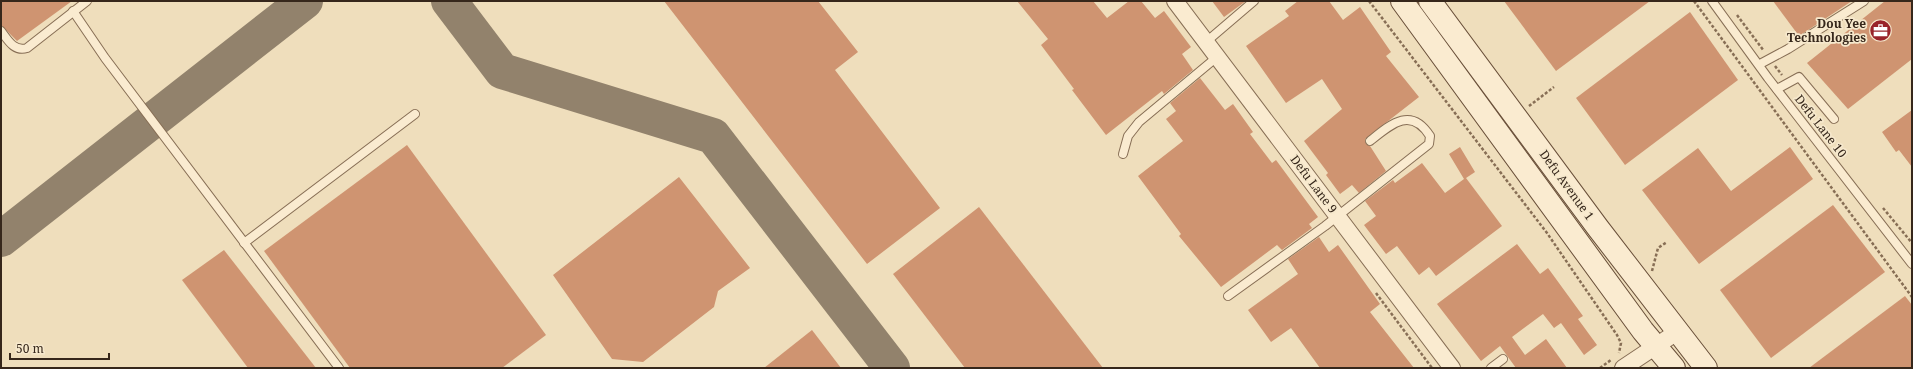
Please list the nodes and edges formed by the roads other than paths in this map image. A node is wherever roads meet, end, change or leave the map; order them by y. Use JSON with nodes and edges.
{"nodes":[{"id":1,"x":87,"y":1,"type":"edge"},
{"id":2,"x":1175,"y":1,"type":"edge"},
{"id":3,"x":1254,"y":1,"type":"edge"},
{"id":4,"x":1402,"y":1,"type":"edge"},
{"id":5,"x":1430,"y":1,"type":"edge"},
{"id":6,"x":1712,"y":1,"type":"edge"},
{"id":7,"x":1864,"y":1,"type":"edge"},
{"id":8,"x":73,"y":11,"type":"junction"},
{"id":9,"x":1,"y":31,"type":"edge"},
{"id":10,"x":1206,"y":42,"type":"junction"},
{"id":11,"x":1217,"y":57,"type":"junction"},
{"id":12,"x":1760,"y":64,"type":"junction"},
{"id":13,"x":1777,"y":89,"type":"junction"},
{"id":14,"x":414,"y":114,"type":"dead end"},
{"id":15,"x":1834,"y":119,"type":"dead end"},
{"id":16,"x":1370,"y":141,"type":"dead end"},
{"id":17,"x":1123,"y":154,"type":"dead end"},
{"id":18,"x":1337,"y":216,"type":"junction"},
{"id":19,"x":244,"y":243,"type":"junction"},
{"id":20,"x":1912,"y":264,"type":"edge"},
{"id":21,"x":1228,"y":296,"type":"dead end"},
{"id":22,"x":1676,"y":332,"type":"junction"},
{"id":23,"x":1654,"y":346,"type":"junction"},
{"id":24,"x":1503,"y":359,"type":"dead end"},
{"id":25,"x":339,"y":368,"type":"edge"},
{"id":26,"x":1452,"y":368,"type":"edge"},
{"id":27,"x":1490,"y":368,"type":"edge"},
{"id":28,"x":1623,"y":368,"type":"edge"},
{"id":29,"x":1674,"y":368,"type":"edge"},
{"id":30,"x":1706,"y":368,"type":"edge"}],
"edges":[{"from":1,"to":8,"type":"lane"},
{"from":2,"to":10,"type":"street","name":"Defu Lane 9"},
{"from":3,"to":10,"type":"lane"},
{"from":4,"to":23,"type":"main road","name":"Defu Avenue 1"},
{"from":5,"to":22,"type":"main road","name":"Defu Avenue 1"},
{"from":6,"to":12,"type":"lane","name":"Defu Lane 10"},
{"from":7,"to":12,"type":"lane"},
{"from":8,"to":9,"type":"lane"},
{"from":8,"to":19,"type":"lane"},
{"from":10,"to":11,"type":"street","name":"Defu Lane 9"},
{"from":11,"to":17,"type":"lane"},
{"from":11,"to":18,"type":"street","name":"Defu Lane 9"},
{"from":12,"to":13,"type":"lane","name":"Defu Lane 10"},
{"from":13,"to":15,"type":"lane"},
{"from":13,"to":20,"type":"lane","name":"Defu Lane 10"},
{"from":14,"to":19,"type":"lane"},
{"from":16,"to":18,"type":"lane"},
{"from":18,"to":21,"type":"lane"},
{"from":18,"to":26,"type":"street","name":"Defu Lane 9"},
{"from":19,"to":25,"type":"lane"},
{"from":22,"to":23,"type":"street"},
{"from":22,"to":30,"type":"main road","name":"Defu Avenue 1"},
{"from":23,"to":28,"type":"street"},
{"from":23,"to":29,"type":"main road","name":"Defu Avenue 1"},
{"from":24,"to":27,"type":"lane"}]}
